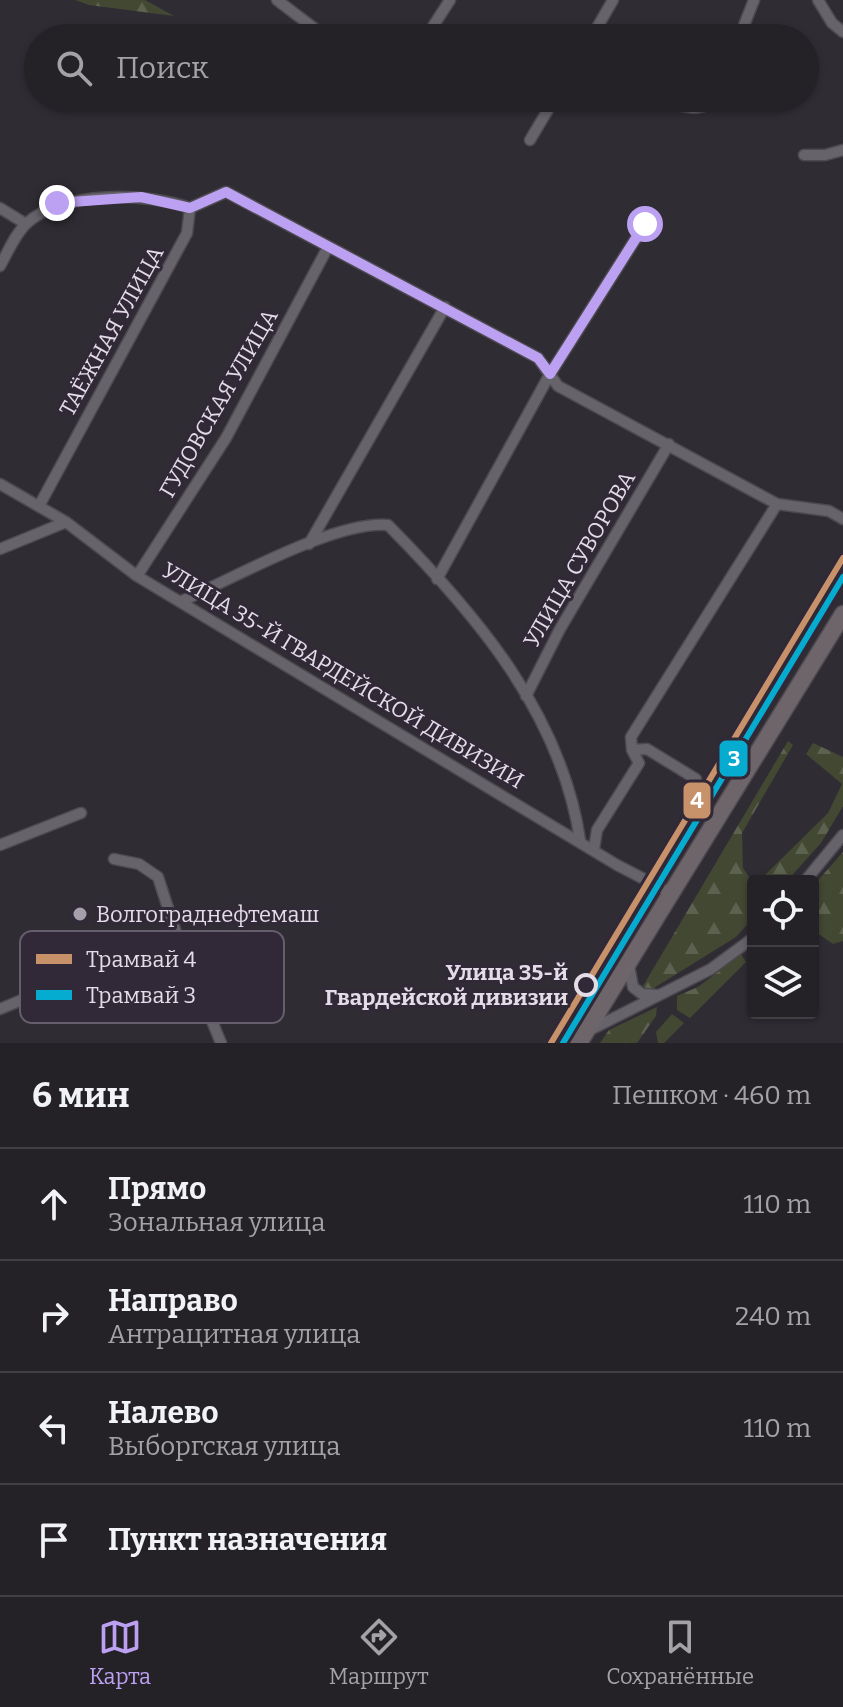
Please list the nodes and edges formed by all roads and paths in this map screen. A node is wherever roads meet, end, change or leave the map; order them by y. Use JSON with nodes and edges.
{"nodes":[{"id":1,"x":277,"y":0,"type":"edge"},
{"id":2,"x":450,"y":0,"type":"edge"},
{"id":3,"x":613,"y":0,"type":"edge"},
{"id":4,"x":754,"y":0,"type":"edge"},
{"id":5,"x":818,"y":0,"type":"edge"},
{"id":6,"x":309,"y":24,"type":"edge"},
{"id":7,"x":435,"y":24,"type":"edge"},
{"id":8,"x":599,"y":24,"type":"edge"},
{"id":9,"x":745,"y":24,"type":"edge"},
{"id":10,"x":843,"y":32,"type":"edge"},
{"id":11,"x":547,"y":112,"type":"edge"},
{"id":12,"x":530,"y":140,"type":"dead end"},
{"id":13,"x":843,"y":150,"type":"edge"},
{"id":14,"x":804,"y":155,"type":"dead end"},
{"id":15,"x":0,"y":208,"type":"edge"},
{"id":16,"x":190,"y":208,"type":"junction"},
{"id":17,"x":26,"y":224,"type":"junction"},
{"id":18,"x":645,"y":224,"type":"dead end"},
{"id":19,"x":328,"y":247,"type":"junction"},
{"id":20,"x":0,"y":266,"type":"edge"},
{"id":21,"x":445,"y":307,"type":"junction"},
{"id":22,"x":550,"y":374,"type":"junction"},
{"id":23,"x":669,"y":444,"type":"junction"},
{"id":24,"x":0,"y":484,"type":"edge"},
{"id":25,"x":777,"y":504,"type":"junction"},
{"id":26,"x":39,"y":506,"type":"junction"},
{"id":27,"x":843,"y":519,"type":"edge"},
{"id":28,"x":66,"y":522,"type":"junction"},
{"id":29,"x":309,"y":544,"type":"junction"},
{"id":30,"x":0,"y":549,"type":"edge"},
{"id":31,"x":137,"y":576,"type":"junction"},
{"id":32,"x":437,"y":579,"type":"junction"},
{"id":33,"x":182,"y":601,"type":"junction"},
{"id":34,"x":843,"y":614,"type":"edge"},
{"id":35,"x":526,"y":696,"type":"junction"},
{"id":36,"x":632,"y":750,"type":"junction"},
{"id":37,"x":696,"y":779,"type":"dead end"},
{"id":38,"x":81,"y":813,"type":"dead end"},
{"id":39,"x":843,"y":835,"type":"edge"},
{"id":40,"x":580,"y":840,"type":"junction"},
{"id":41,"x":0,"y":845,"type":"edge"},
{"id":42,"x":594,"y":849,"type":"junction"},
{"id":43,"x":114,"y":859,"type":"dead end"},
{"id":44,"x":810,"y":875,"type":"edge"},
{"id":45,"x":671,"y":893,"type":"junction"},
{"id":46,"x":175,"y":931,"type":"edge"},
{"id":47,"x":747,"y":942,"type":"edge"},
{"id":48,"x":629,"y":966,"type":"junction"},
{"id":49,"x":660,"y":995,"type":"junction"},
{"id":50,"x":20,"y":1001,"type":"edge"},
{"id":51,"x":0,"y":1009,"type":"edge"},
{"id":52,"x":213,"y":1023,"type":"edge"},
{"id":53,"x":582,"y":1038,"type":"edge"},
{"id":54,"x":221,"y":1043,"type":"edge"},
{"id":55,"x":560,"y":1043,"type":"edge"}],
"edges":[{"from":1,"to":6,"type":"street"},
{"from":2,"to":7,"type":"street"},
{"from":3,"to":8,"type":"street"},
{"from":4,"to":9,"type":"street"},
{"from":5,"to":10,"type":"street"},
{"from":11,"to":12,"type":"street"},
{"from":13,"to":14,"type":"street"},
{"from":15,"to":17,"type":"street"},
{"from":16,"to":17,"type":"street"},
{"from":16,"to":19,"type":"street"},
{"from":16,"to":26,"type":"street","name":"ТАЁЖНАЯ УЛИЦА"},
{"from":17,"to":20,"type":"street"},
{"from":18,"to":22,"type":"street"},
{"from":19,"to":21,"type":"street"},
{"from":19,"to":31,"type":"street","name":"ГУДОВСКАЯ УЛИЦА"},
{"from":21,"to":22,"type":"street"},
{"from":21,"to":29,"type":"street"},
{"from":22,"to":23,"type":"street"},
{"from":22,"to":32,"type":"street"},
{"from":23,"to":25,"type":"street"},
{"from":23,"to":35,"type":"street","name":"УЛИЦА СУВОРОВА"},
{"from":24,"to":26,"type":"street","name":"УЛИЦА 35-Й ГВАРДЕЙСКОЙ ДИВИЗИИ"},
{"from":25,"to":27,"type":"street"},
{"from":25,"to":36,"type":"street"},
{"from":26,"to":28,"type":"street","name":"УЛИЦА 35-Й ГВАРДЕЙСКОЙ ДИВИЗИИ"},
{"from":28,"to":30,"type":"street"},
{"from":28,"to":31,"type":"street","name":"УЛИЦА 35-Й ГВАРДЕЙСКОЙ ДИВИЗИИ"},
{"from":29,"to":32,"type":"street"},
{"from":29,"to":33,"type":"street"},
{"from":31,"to":33,"type":"street","name":"УЛИЦА 35-Й ГВАРДЕЙСКОЙ ДИВИЗИИ"},
{"from":32,"to":35,"type":"street"},
{"from":33,"to":40,"type":"street","name":"УЛИЦА 35-Й ГВАРДЕЙСКОЙ ДИВИЗИИ"},
{"from":34,"to":45,"type":"main road"},
{"from":35,"to":40,"type":"street"},
{"from":36,"to":37,"type":"street"},
{"from":36,"to":42,"type":"street"},
{"from":38,"to":41,"type":"street"},
{"from":39,"to":44,"type":"street"},
{"from":40,"to":42,"type":"street","name":"УЛИЦА 35-Й ГВАРДЕЙСКОЙ ДИВИЗИИ"},
{"from":42,"to":45,"type":"street","name":"УЛИЦА 35-Й ГВАРДЕЙСКОЙ ДИВИЗИИ"},
{"from":43,"to":46,"type":"street"},
{"from":45,"to":48,"type":"main road"},
{"from":47,"to":49,"type":"street"},
{"from":48,"to":49,"type":"street"},
{"from":48,"to":53,"type":"main road"},
{"from":49,"to":53,"type":"street"},
{"from":50,"to":51,"type":"street"},
{"from":52,"to":54,"type":"street"},
{"from":53,"to":55,"type":"street"}]}
